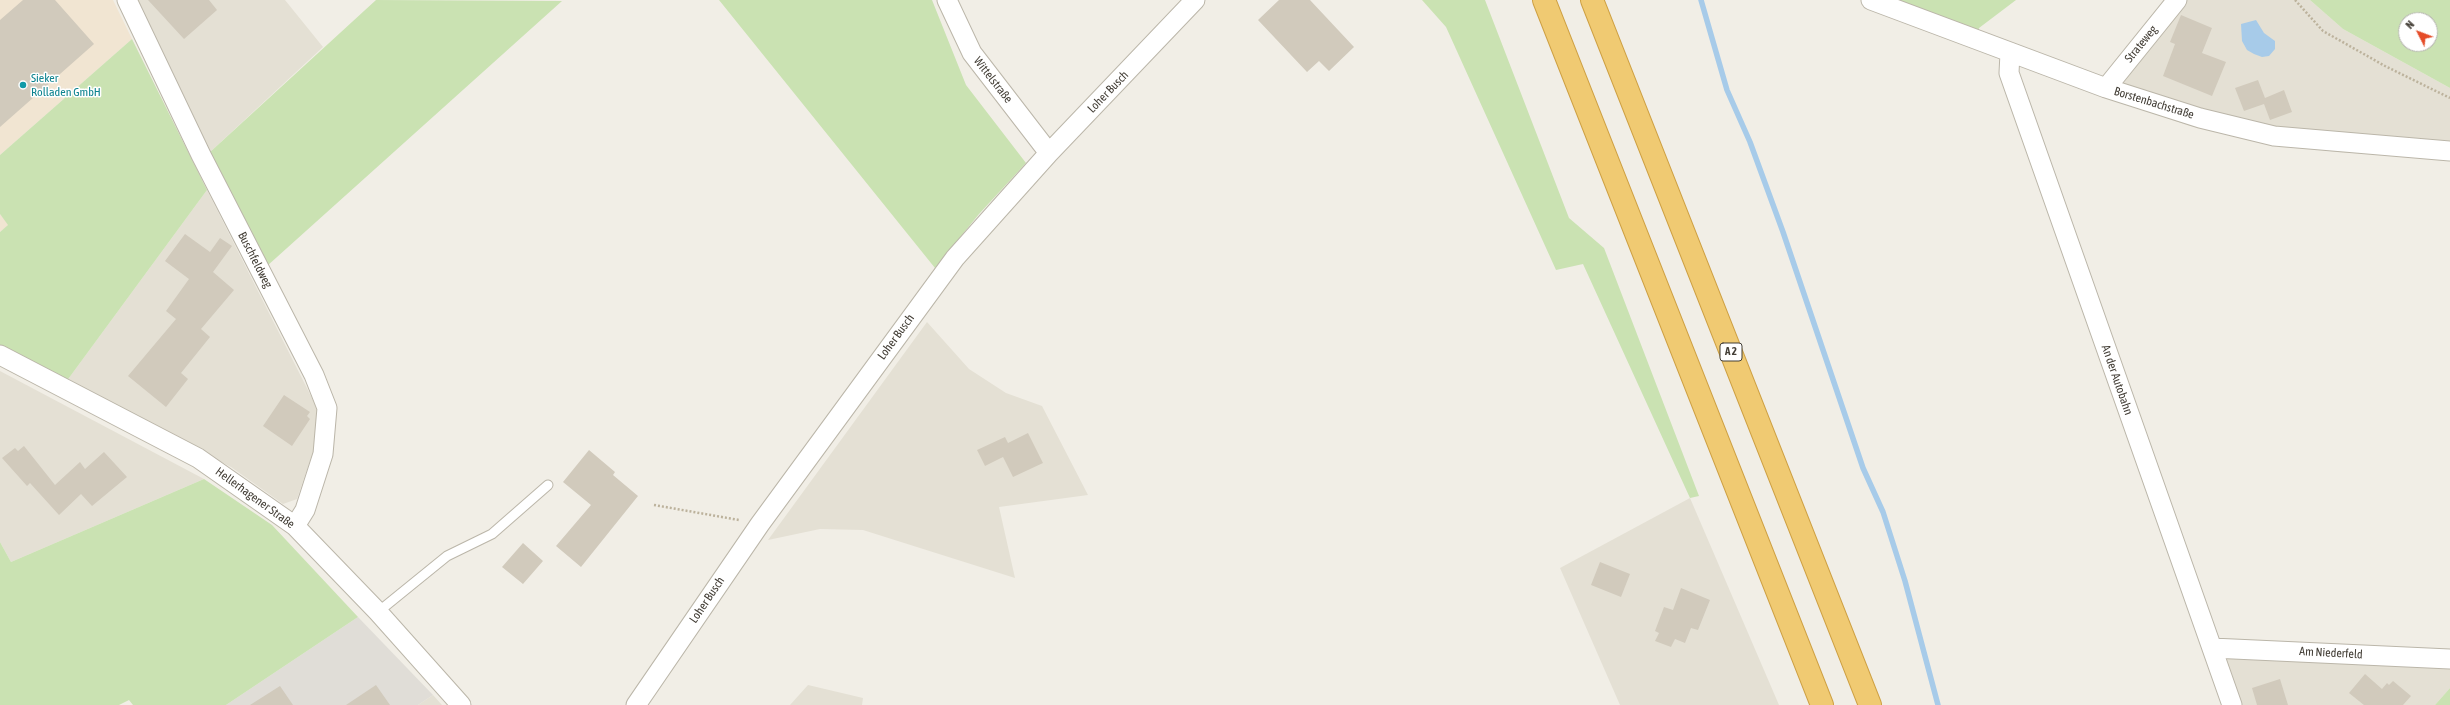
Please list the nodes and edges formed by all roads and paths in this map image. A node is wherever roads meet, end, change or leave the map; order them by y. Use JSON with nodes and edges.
{"nodes":[{"id":1,"x":127,"y":0,"type":"edge"},
{"id":2,"x":947,"y":0,"type":"edge"},
{"id":3,"x":1196,"y":0,"type":"edge"},
{"id":4,"x":1544,"y":0,"type":"edge"},
{"id":5,"x":1592,"y":0,"type":"edge"},
{"id":6,"x":1871,"y":0,"type":"edge"},
{"id":7,"x":2176,"y":0,"type":"edge"},
{"id":8,"x":2295,"y":0,"type":"edge"},
{"id":9,"x":2010,"y":53,"type":"junction"},
{"id":10,"x":2106,"y":88,"type":"junction"},
{"id":11,"x":2450,"y":98,"type":"edge"},
{"id":12,"x":2450,"y":151,"type":"edge"},
{"id":13,"x":1049,"y":153,"type":"junction"},
{"id":14,"x":0,"y":355,"type":"edge"},
{"id":15,"x":548,"y":485,"type":"dead end"},
{"id":16,"x":654,"y":505,"type":"dead end"},
{"id":17,"x":760,"y":524,"type":"junction"},
{"id":18,"x":295,"y":526,"type":"junction"},
{"id":19,"x":378,"y":612,"type":"junction"},
{"id":20,"x":2212,"y":648,"type":"junction"},
{"id":21,"x":2450,"y":659,"type":"edge"},
{"id":22,"x":461,"y":705,"type":"edge"},
{"id":23,"x":636,"y":705,"type":"edge"},
{"id":24,"x":1822,"y":705,"type":"edge"},
{"id":25,"x":1870,"y":705,"type":"edge"},
{"id":26,"x":2232,"y":705,"type":"edge"}],
"edges":[{"from":1,"to":18,"type":"street","name":"Buschfeldweg"},
{"from":2,"to":13,"type":"street","name":"Wittelstraße"},
{"from":3,"to":13,"type":"street","name":"Loher Busch"},
{"from":4,"to":24,"type":"highway"},
{"from":5,"to":25,"type":"highway","number":"A 2"},
{"from":6,"to":9,"type":"street","name":"Borstenbachstraße"},
{"from":7,"to":10,"type":"street","name":"Strateweg"},
{"from":8,"to":11,"type":"path"},
{"from":9,"to":10,"type":"street","name":"Borstenbachstraße"},
{"from":9,"to":20,"type":"street","name":"An der Autobahn"},
{"from":10,"to":12,"type":"street","name":"Borstenbachstraße"},
{"from":13,"to":17,"type":"street","name":"Loher Busch"},
{"from":14,"to":18,"type":"street","name":"Hellerhagener Straße"},
{"from":15,"to":19,"type":"lane"},
{"from":16,"to":17,"type":"path"},
{"from":17,"to":23,"type":"street","name":"Loher Busch"},
{"from":18,"to":19,"type":"street","name":"Hellerhagener Straße"},
{"from":19,"to":22,"type":"street","name":"Hellerhagener Straße"},
{"from":20,"to":21,"type":"street","name":"Am Niederfeld"},
{"from":20,"to":26,"type":"street","name":"An der Autobahn"}]}
